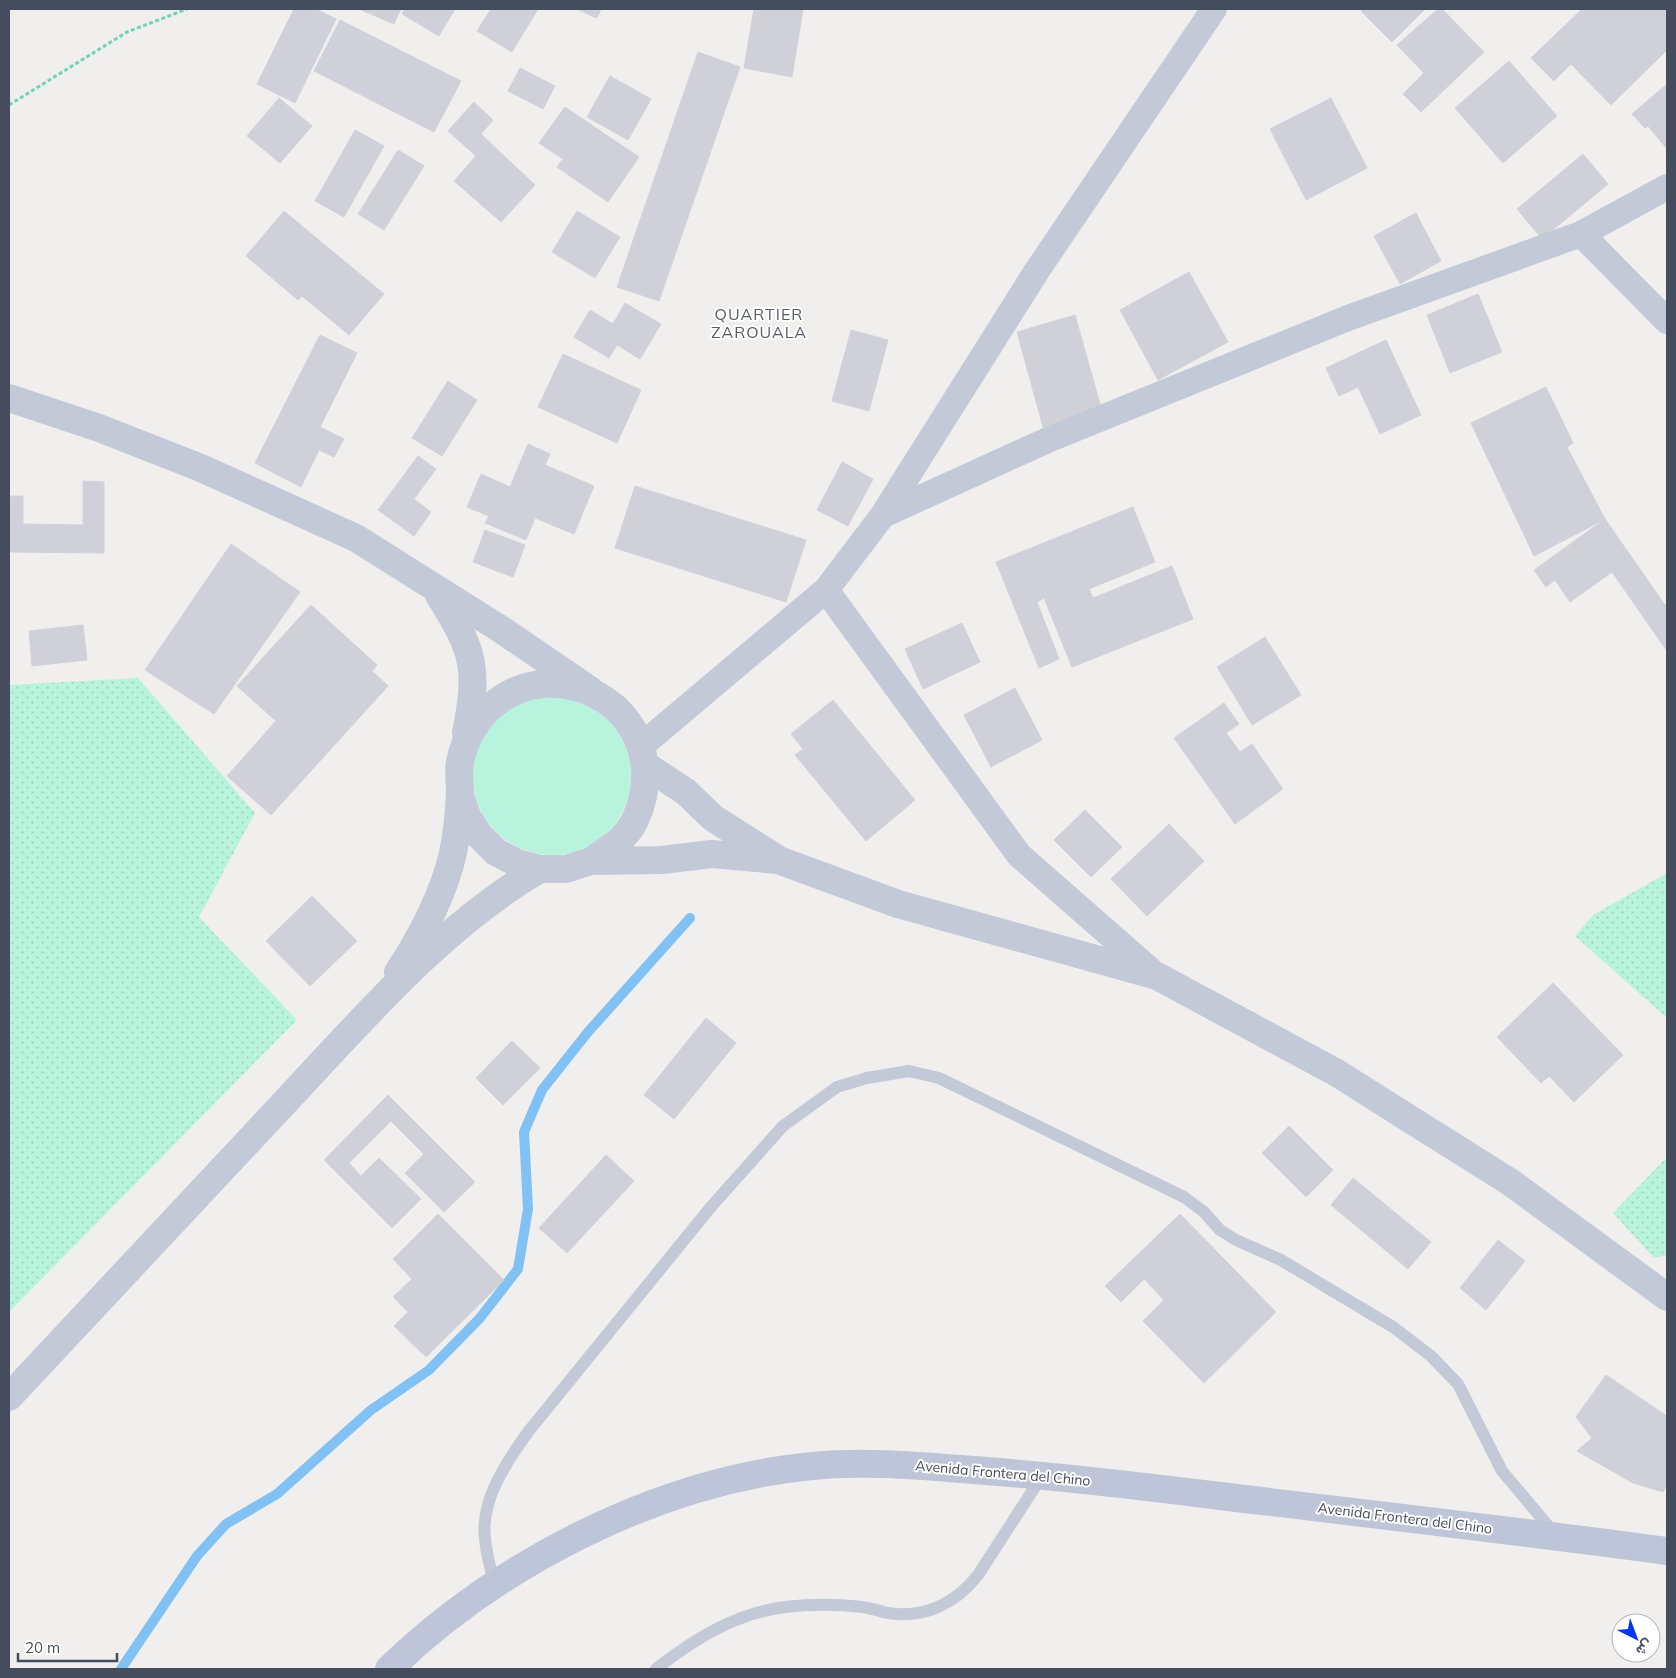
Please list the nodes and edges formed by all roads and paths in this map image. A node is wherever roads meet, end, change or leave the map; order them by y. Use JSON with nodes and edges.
{"nodes":[{"id":1,"x":187,"y":9,"type":"edge"},
{"id":2,"x":1214,"y":9,"type":"edge"},
{"id":3,"x":9,"y":105,"type":"edge"},
{"id":4,"x":1667,"y":187,"type":"edge"},
{"id":5,"x":1581,"y":234,"type":"junction"},
{"id":6,"x":1667,"y":321,"type":"edge"},
{"id":7,"x":9,"y":398,"type":"edge"},
{"id":8,"x":883,"y":515,"type":"junction"},
{"id":9,"x":436,"y":589,"type":"junction"},
{"id":10,"x":826,"y":590,"type":"junction"},
{"id":11,"x":590,"y":690,"type":"junction"},
{"id":12,"x":643,"y":755,"type":"junction"},
{"id":13,"x":459,"y":764,"type":"junction"},
{"id":14,"x":460,"y":794,"type":"junction"},
{"id":15,"x":591,"y":861,"type":"junction"},
{"id":16,"x":781,"y":861,"type":"junction"},
{"id":17,"x":540,"y":869,"type":"junction"},
{"id":18,"x":1157,"y":976,"type":"junction"},
{"id":19,"x":375,"y":1006,"type":"junction"},
{"id":20,"x":1667,"y":1297,"type":"edge"},
{"id":21,"x":9,"y":1397,"type":"edge"},
{"id":22,"x":1044,"y":1474,"type":"junction"},
{"id":23,"x":1557,"y":1536,"type":"junction"},
{"id":24,"x":1667,"y":1551,"type":"edge"},
{"id":25,"x":494,"y":1584,"type":"junction"},
{"id":26,"x":392,"y":1668,"type":"edge"},
{"id":27,"x":656,"y":1669,"type":"edge"}],
"edges":[{"from":1,"to":3,"type":"path"},
{"from":2,"to":8,"type":"street"},
{"from":4,"to":5,"type":"street"},
{"from":5,"to":6,"type":"street"},
{"from":5,"to":8,"type":"street"},
{"from":7,"to":9,"type":"street"},
{"from":8,"to":10,"type":"street"},
{"from":9,"to":11,"type":"street"},
{"from":9,"to":13,"type":"street"},
{"from":10,"to":12,"type":"street"},
{"from":10,"to":18,"type":"street"},
{"from":11,"to":12,"type":"street"},
{"from":11,"to":13,"type":"street"},
{"from":12,"to":15,"type":"street"},
{"from":12,"to":16,"type":"street"},
{"from":13,"to":14,"type":"street"},
{"from":14,"to":17,"type":"street"},
{"from":14,"to":19,"type":"street"},
{"from":15,"to":16,"type":"street"},
{"from":15,"to":17,"type":"street"},
{"from":16,"to":18,"type":"street"},
{"from":17,"to":19,"type":"street"},
{"from":18,"to":20,"type":"street"},
{"from":19,"to":21,"type":"street"},
{"from":22,"to":23,"type":"main road","name":"Avenida Frontera del Chino"},
{"from":22,"to":25,"type":"main road","name":"Avenida Frontera del Chino"},
{"from":22,"to":27,"type":"lane"},
{"from":23,"to":24,"type":"main road","name":"Avenida Frontera del Chino"},
{"from":23,"to":25,"type":"lane"},
{"from":25,"to":26,"type":"main road","name":"Avenida Frontera del Chino"}]}
